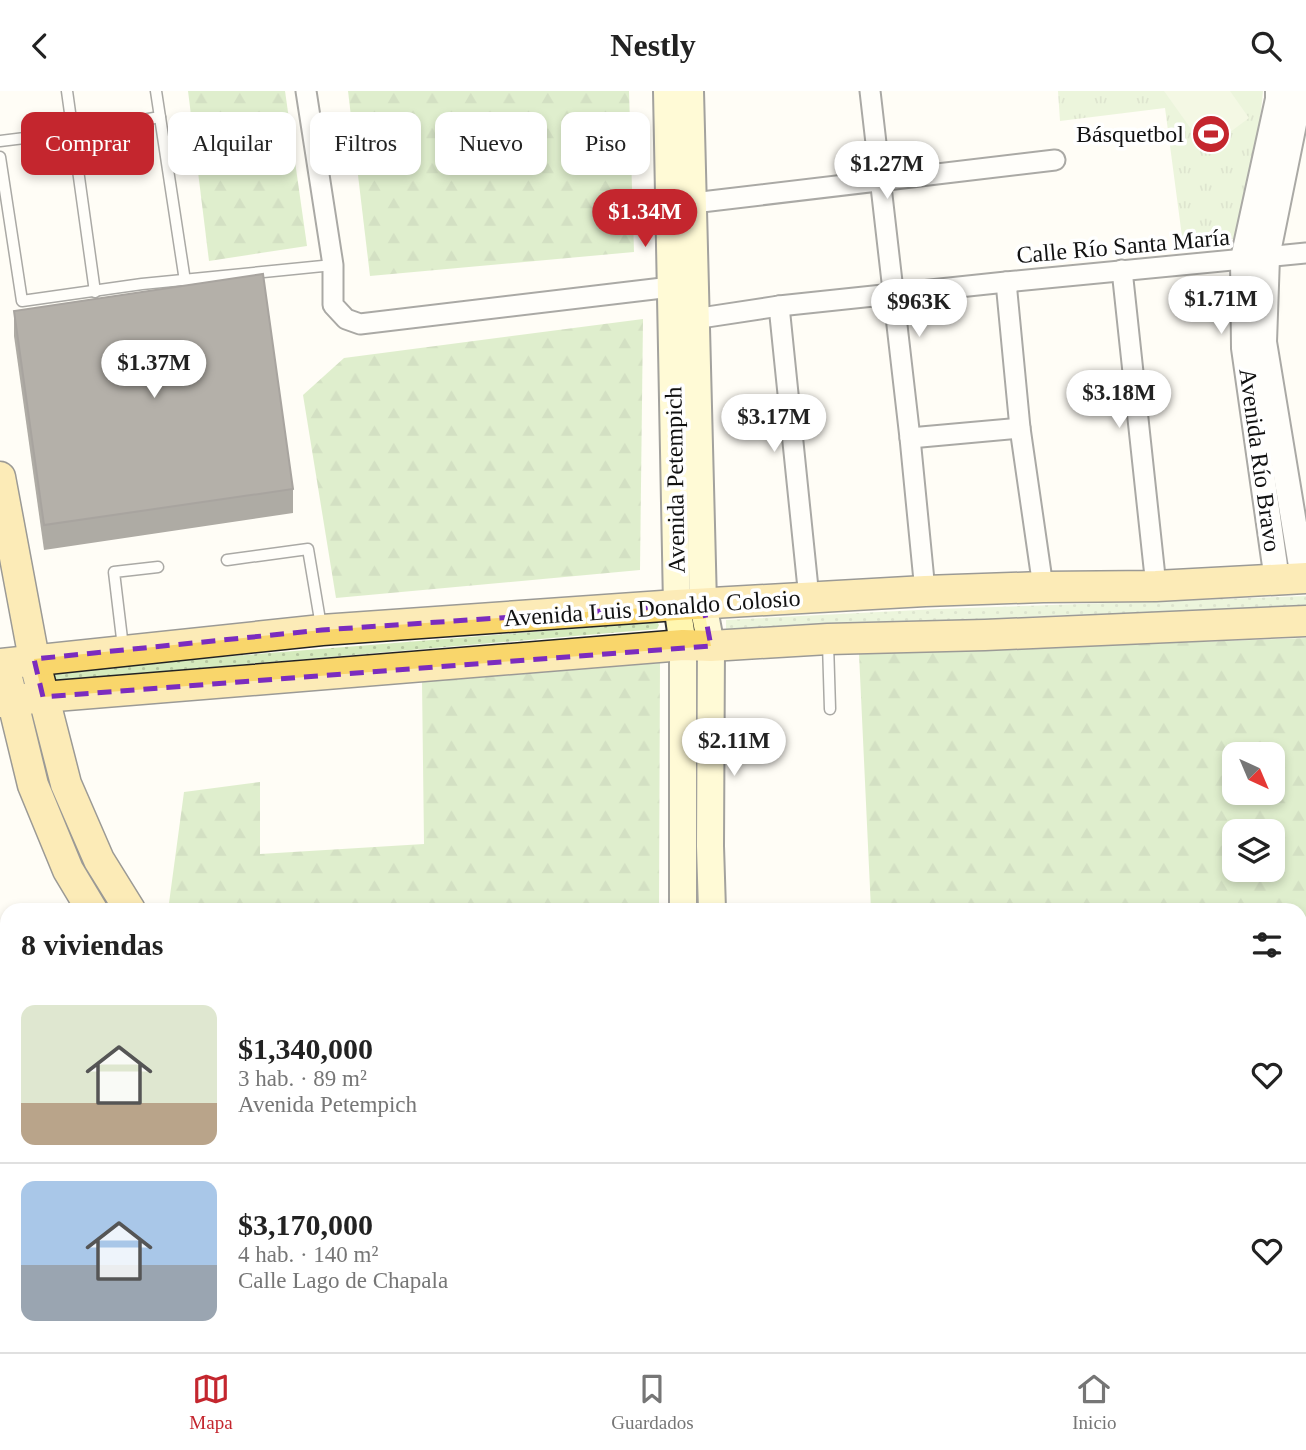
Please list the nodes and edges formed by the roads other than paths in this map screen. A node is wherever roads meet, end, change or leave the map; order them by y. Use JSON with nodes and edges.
{"nodes":[{"id":1,"x":67,"y":91,"type":"edge"},
{"id":2,"x":156,"y":91,"type":"edge"},
{"id":3,"x":306,"y":91,"type":"edge"},
{"id":4,"x":667,"y":91,"type":"edge"},
{"id":5,"x":690,"y":91,"type":"edge"},
{"id":6,"x":870,"y":91,"type":"edge"},
{"id":7,"x":1278,"y":91,"type":"edge"},
{"id":8,"x":1299,"y":91,"type":"edge"},
{"id":9,"x":70,"y":112,"type":"edge"},
{"id":10,"x":160,"y":117,"type":"junction"},
{"id":11,"x":154,"y":118,"type":"edge"},
{"id":12,"x":21,"y":138,"type":"edge"},
{"id":13,"x":0,"y":141,"type":"edge"},
{"id":14,"x":0,"y":157,"type":"edge"},
{"id":15,"x":1055,"y":160,"type":"dead end"},
{"id":16,"x":79,"y":175,"type":"edge"},
{"id":17,"x":879,"y":181,"type":"junction"},
{"id":18,"x":692,"y":203,"type":"junction"},
{"id":19,"x":1306,"y":253,"type":"edge"},
{"id":20,"x":1255,"y":258,"type":"junction"},
{"id":21,"x":333,"y":265,"type":"junction"},
{"id":22,"x":1122,"y":270,"type":"junction"},
{"id":23,"x":185,"y":281,"type":"junction"},
{"id":24,"x":1006,"y":282,"type":"junction"},
{"id":25,"x":671,"y":287,"type":"junction"},
{"id":26,"x":95,"y":292,"type":"junction"},
{"id":27,"x":894,"y":295,"type":"junction"},
{"id":28,"x":779,"y":306,"type":"junction"},
{"id":29,"x":694,"y":319,"type":"junction"},
{"id":30,"x":1020,"y":428,"type":"junction"},
{"id":31,"x":909,"y":438,"type":"junction"},
{"id":32,"x":0,"y":477,"type":"edge"},
{"id":33,"x":228,"y":561,"type":"dead end"},
{"id":34,"x":158,"y":568,"type":"dead end"},
{"id":35,"x":1295,"y":579,"type":"edge"},
{"id":36,"x":1156,"y":586,"type":"junction"},
{"id":37,"x":1043,"y":587,"type":"junction"},
{"id":38,"x":925,"y":591,"type":"junction"},
{"id":39,"x":809,"y":598,"type":"junction"},
{"id":40,"x":690,"y":604,"type":"junction"},
{"id":41,"x":1306,"y":621,"type":"edge"},
{"id":42,"x":322,"y":630,"type":"junction"},
{"id":43,"x":828,"y":639,"type":"junction"},
{"id":44,"x":697,"y":645,"type":"junction"},
{"id":45,"x":124,"y":651,"type":"junction"},
{"id":46,"x":1,"y":657,"type":"edge"},
{"id":47,"x":34,"y":659,"type":"junction"},
{"id":48,"x":43,"y":697,"type":"junction"},
{"id":49,"x":6,"y":701,"type":"edge"},
{"id":50,"x":830,"y":709,"type":"dead end"},
{"id":51,"x":86,"y":903,"type":"edge"},
{"id":52,"x":126,"y":903,"type":"edge"},
{"id":53,"x":683,"y":903,"type":"edge"},
{"id":54,"x":712,"y":903,"type":"edge"}],
"edges":[{"from":1,"to":9,"type":"lane"},
{"from":2,"to":10,"type":"lane"},
{"from":3,"to":21,"type":"street"},
{"from":4,"to":25,"type":"main road","name":"Avenida Petempich"},
{"from":5,"to":18,"type":"main road","name":"Avenida Petempich"},
{"from":6,"to":17,"type":"street"},
{"from":7,"to":20,"type":"street","name":"Avenida Río Bravo"},
{"from":8,"to":20,"type":"street","name":"Avenida Río Bravo"},
{"from":10,"to":11,"type":"lane"},
{"from":10,"to":23,"type":"lane"},
{"from":12,"to":13,"type":"lane"},
{"from":14,"to":26,"type":"lane"},
{"from":15,"to":17,"type":"street"},
{"from":16,"to":26,"type":"lane"},
{"from":17,"to":18,"type":"street"},
{"from":17,"to":27,"type":"street"},
{"from":18,"to":29,"type":"main road","name":"Avenida Petempich"},
{"from":19,"to":20,"type":"street","name":"Calle Río Santa María"},
{"from":20,"to":22,"type":"street","name":"Calle Río Santa María"},
{"from":20,"to":35,"type":"street","name":"Avenida Río Bravo"},
{"from":21,"to":23,"type":"lane"},
{"from":21,"to":25,"type":"street"},
{"from":22,"to":24,"type":"street","name":"Calle Río Santa María"},
{"from":22,"to":36,"type":"street"},
{"from":23,"to":26,"type":"lane"},
{"from":24,"to":27,"type":"street","name":"Calle Río Santa María"},
{"from":24,"to":30,"type":"street"},
{"from":25,"to":40,"type":"main road","name":"Avenida Petempich"},
{"from":27,"to":28,"type":"street","name":"Calle Río Santa María"},
{"from":27,"to":31,"type":"street"},
{"from":28,"to":29,"type":"street","name":"Calle Río Santa María"},
{"from":28,"to":39,"type":"street"},
{"from":29,"to":40,"type":"main road","name":"Avenida Petempich"},
{"from":30,"to":31,"type":"street"},
{"from":30,"to":37,"type":"street"},
{"from":31,"to":38,"type":"street"},
{"from":32,"to":47,"type":"main road"},
{"from":33,"to":42,"type":"lane"},
{"from":34,"to":45,"type":"lane"},
{"from":35,"to":36,"type":"main road","name":"Avenida Luis Donaldo Colosio"},
{"from":36,"to":37,"type":"main road","name":"Avenida Luis Donaldo Colosio"},
{"from":37,"to":38,"type":"main road","name":"Avenida Luis Donaldo Colosio"},
{"from":38,"to":39,"type":"main road","name":"Avenida Luis Donaldo Colosio"},
{"from":39,"to":40,"type":"main road","name":"Avenida Luis Donaldo Colosio"},
{"from":40,"to":42,"type":"main road","name":"Avenida Luis Donaldo Colosio"},
{"from":40,"to":44,"type":"main road","name":"Avenida Petempich"},
{"from":41,"to":43,"type":"main road","name":"Avenida Luis Donaldo Colosio"},
{"from":42,"to":45,"type":"main road","name":"Avenida Luis Donaldo Colosio"},
{"from":43,"to":44,"type":"main road","name":"Avenida Luis Donaldo Colosio"},
{"from":43,"to":50,"type":"lane"},
{"from":44,"to":48,"type":"main road","name":"Avenida Luis Donaldo Colosio"},
{"from":44,"to":53,"type":"main road","name":"Avenida Petempich"},
{"from":44,"to":54,"type":"main road","name":"Avenida Petempich"},
{"from":45,"to":47,"type":"main road","name":"Avenida Luis Donaldo Colosio"},
{"from":46,"to":47,"type":"main road","name":"Avenida Luis Donaldo Colosio"},
{"from":46,"to":49,"type":"main road"},
{"from":47,"to":48,"type":"main road"},
{"from":48,"to":49,"type":"main road","name":"Avenida Luis Donaldo Colosio"},
{"from":48,"to":52,"type":"main road"},
{"from":49,"to":51,"type":"main road"}]}
